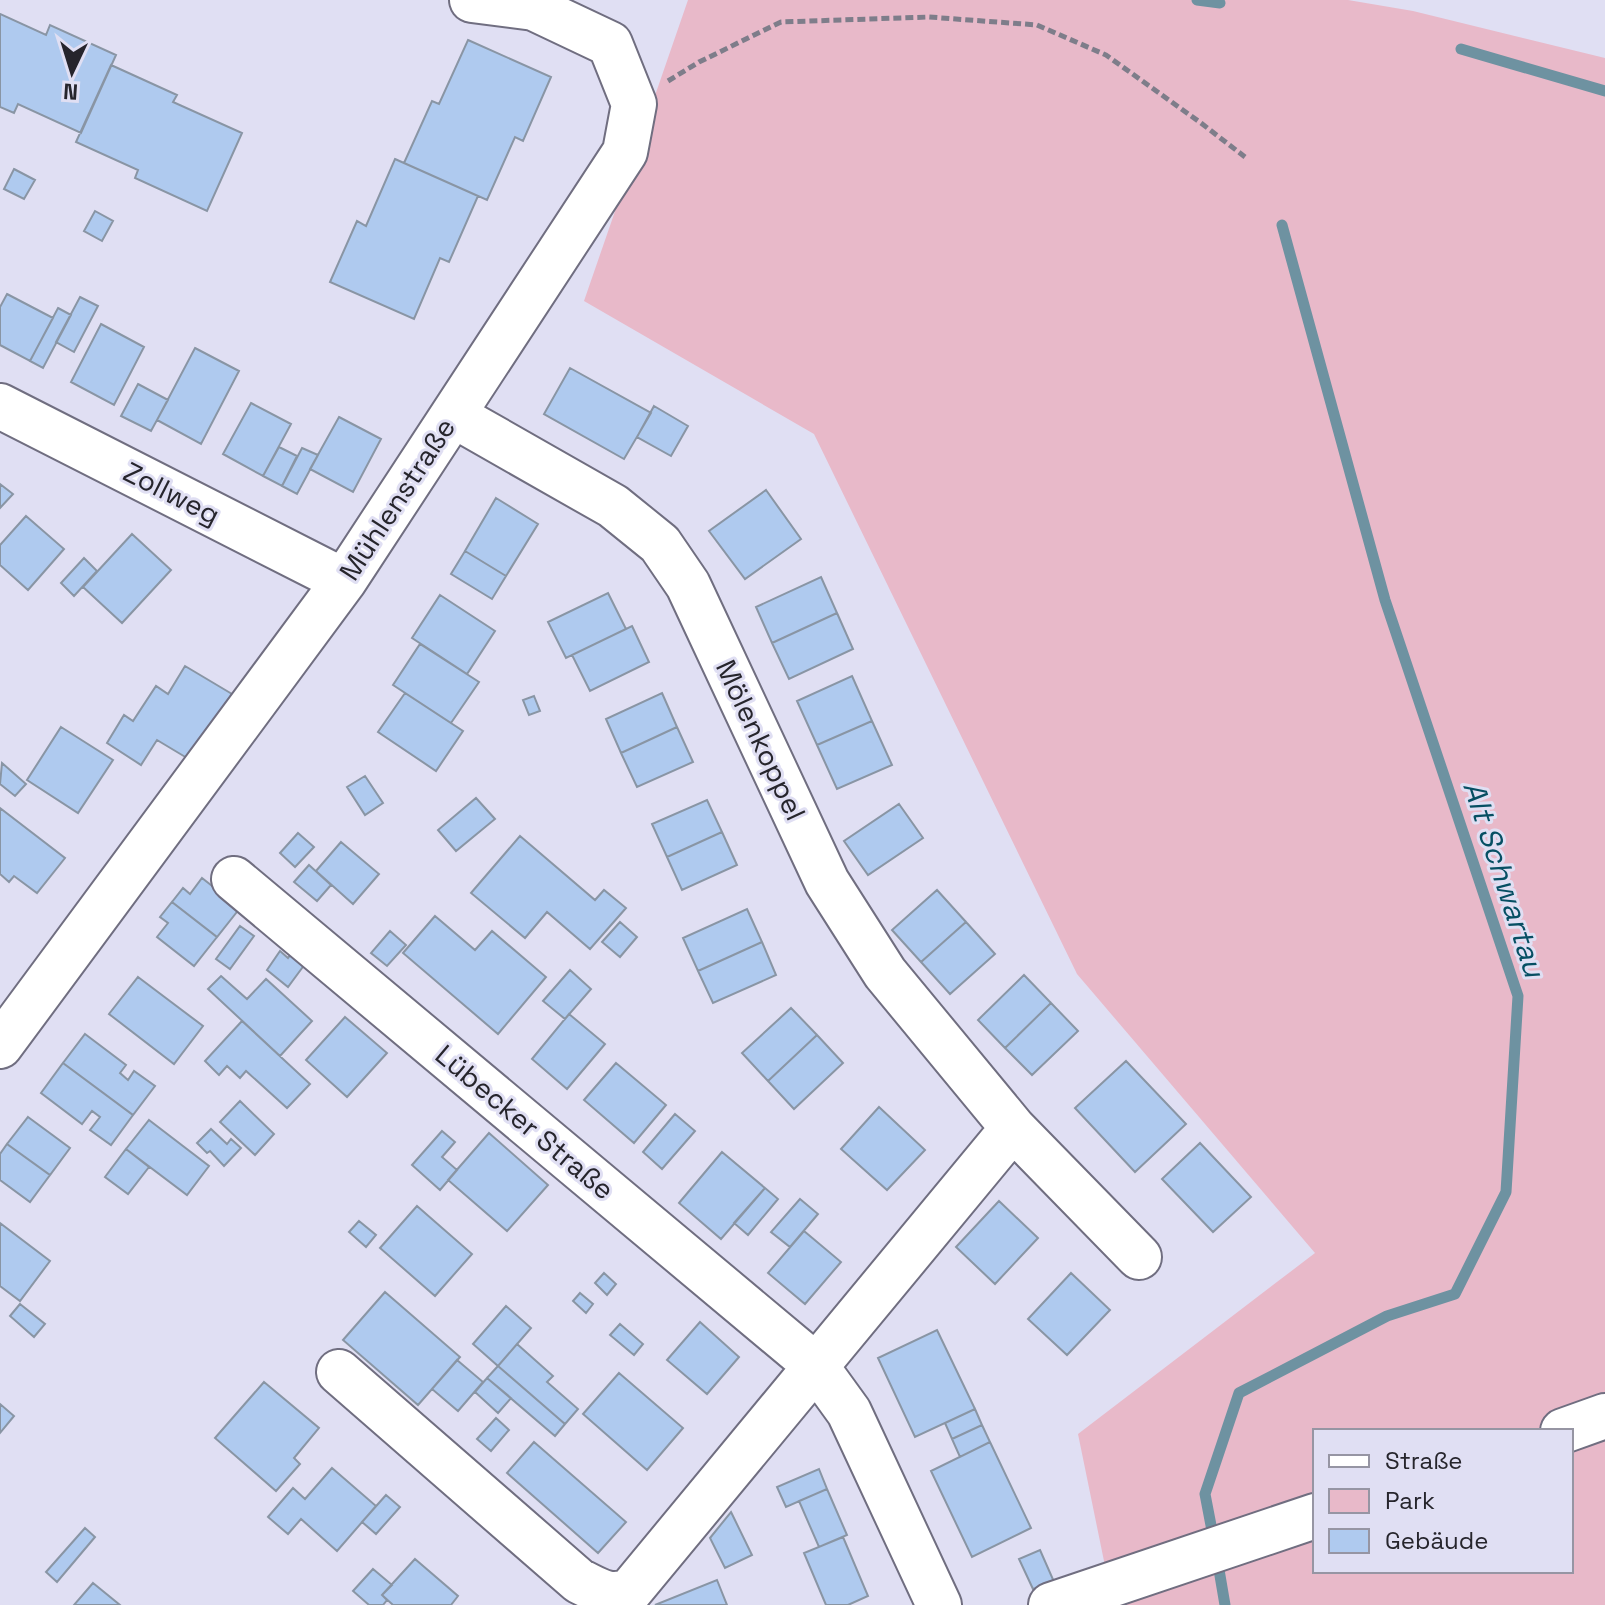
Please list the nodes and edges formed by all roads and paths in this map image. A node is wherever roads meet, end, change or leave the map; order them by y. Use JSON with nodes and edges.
{"nodes":[{"id":1,"x":472,"y":0,"type":"edge"},
{"id":2,"x":634,"y":104,"type":"junction"},
{"id":3,"x":1245,"y":157,"type":"dead end"},
{"id":4,"x":0,"y":406,"type":"edge"},
{"id":5,"x":453,"y":415,"type":"junction"},
{"id":6,"x":344,"y":581,"type":"junction"},
{"id":7,"x":234,"y":879,"type":"dead end"},
{"id":8,"x":0,"y":1046,"type":"edge"},
{"id":9,"x":1013,"y":1128,"type":"junction"},
{"id":10,"x":1139,"y":1257,"type":"dead end"},
{"id":11,"x":815,"y":1365,"type":"junction"},
{"id":12,"x":339,"y":1372,"type":"dead end"},
{"id":13,"x":1605,"y":1416,"type":"edge"},
{"id":14,"x":1569,"y":1429,"type":"edge"},
{"id":15,"x":1299,"y":1522,"type":"edge"},
{"id":16,"x":939,"y":1605,"type":"edge"},
{"id":17,"x":1051,"y":1605,"type":"edge"}],
"edges":[{"from":1,"to":2,"type":"street"},
{"from":2,"to":3,"type":"path"},
{"from":2,"to":5,"type":"street","name":"Mühlenstraße"},
{"from":4,"to":6,"type":"street","name":"Zollweg"},
{"from":5,"to":6,"type":"street","name":"Mühlenstraße"},
{"from":5,"to":9,"type":"street","name":"Mölenkoppel"},
{"from":6,"to":8,"type":"street","name":"Mühlenstraße"},
{"from":7,"to":11,"type":"street","name":"Lübecker Straße"},
{"from":9,"to":10,"type":"street","name":"Mölenkoppel"},
{"from":9,"to":11,"type":"street"},
{"from":11,"to":12,"type":"street"},
{"from":11,"to":16,"type":"street","name":"Lübecker Straße"},
{"from":13,"to":14,"type":"street"},
{"from":15,"to":17,"type":"street"}]}
